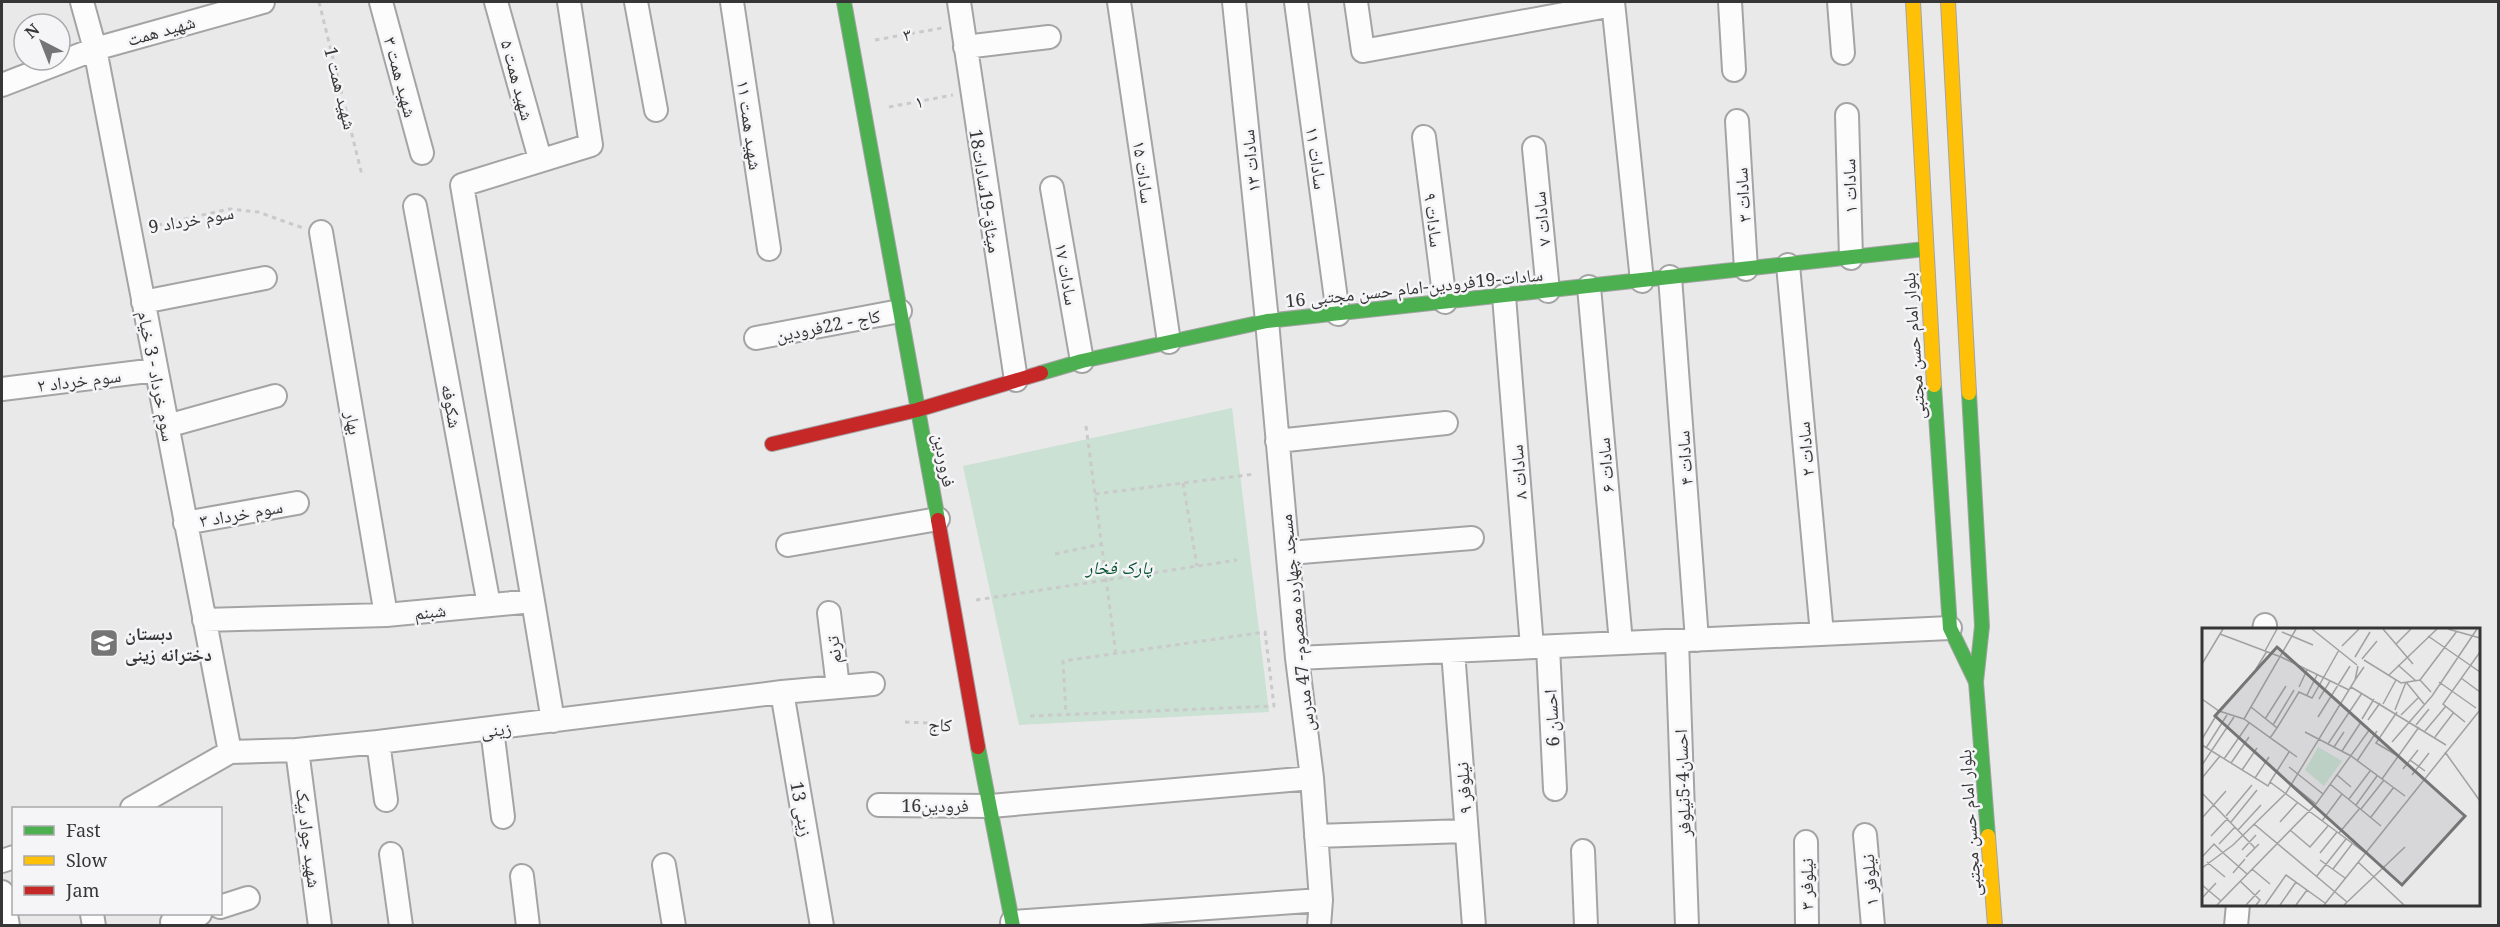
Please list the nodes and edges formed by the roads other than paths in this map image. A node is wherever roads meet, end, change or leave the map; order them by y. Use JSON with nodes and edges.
{"nodes":[{"id":1,"x":82,"y":2,"type":"edge"},
{"id":2,"x":262,"y":2,"type":"edge"},
{"id":3,"x":381,"y":2,"type":"edge"},
{"id":4,"x":496,"y":2,"type":"edge"},
{"id":5,"x":569,"y":2,"type":"edge"},
{"id":6,"x":636,"y":2,"type":"edge"},
{"id":7,"x":732,"y":2,"type":"edge"},
{"id":8,"x":844,"y":2,"type":"edge"},
{"id":9,"x":959,"y":2,"type":"edge"},
{"id":10,"x":1119,"y":2,"type":"edge"},
{"id":11,"x":1234,"y":2,"type":"edge"},
{"id":12,"x":1296,"y":2,"type":"edge"},
{"id":13,"x":1356,"y":2,"type":"edge"},
{"id":14,"x":1730,"y":2,"type":"edge"},
{"id":15,"x":1839,"y":2,"type":"edge"},
{"id":16,"x":1913,"y":2,"type":"edge"},
{"id":17,"x":1948,"y":2,"type":"edge"},
{"id":18,"x":1613,"y":3,"type":"edge"},
{"id":19,"x":963,"y":36,"type":"junction"},
{"id":20,"x":1049,"y":37,"type":"dead end"},
{"id":21,"x":95,"y":49,"type":"junction"},
{"id":22,"x":1843,"y":53,"type":"dead end"},
{"id":23,"x":1734,"y":70,"type":"dead end"},
{"id":24,"x":2,"y":86,"type":"edge"},
{"id":25,"x":656,"y":110,"type":"dead end"},
{"id":26,"x":1846,"y":114,"type":"dead end"},
{"id":27,"x":1737,"y":121,"type":"dead end"},
{"id":28,"x":1424,"y":137,"type":"dead end"},
{"id":29,"x":1534,"y":148,"type":"dead end"},
{"id":30,"x":422,"y":153,"type":"dead end"},
{"id":31,"x":540,"y":159,"type":"junction"},
{"id":32,"x":1052,"y":188,"type":"dead end"},
{"id":33,"x":415,"y":206,"type":"dead end"},
{"id":34,"x":321,"y":232,"type":"road end"},
{"id":35,"x":769,"y":249,"type":"dead end"},
{"id":36,"x":1925,"y":249,"type":"junction"},
{"id":37,"x":1851,"y":258,"type":"junction"},
{"id":38,"x":1788,"y":265,"type":"junction"},
{"id":39,"x":1746,"y":269,"type":"junction"},
{"id":40,"x":1670,"y":277,"type":"junction"},
{"id":41,"x":265,"y":278,"type":"dead end"},
{"id":42,"x":1642,"y":281,"type":"junction"},
{"id":43,"x":1589,"y":287,"type":"junction"},
{"id":44,"x":1548,"y":291,"type":"junction"},
{"id":45,"x":1504,"y":296,"type":"junction"},
{"id":46,"x":143,"y":302,"type":"junction"},
{"id":47,"x":1445,"y":302,"type":"junction"},
{"id":48,"x":900,"y":311,"type":"junction"},
{"id":49,"x":1338,"y":314,"type":"junction"},
{"id":50,"x":1267,"y":321,"type":"junction"},
{"id":51,"x":756,"y":338,"type":"dead end"},
{"id":52,"x":1169,"y":342,"type":"junction"},
{"id":53,"x":1082,"y":361,"type":"junction"},
{"id":54,"x":156,"y":370,"type":"junction"},
{"id":55,"x":1016,"y":380,"type":"junction"},
{"id":56,"x":2,"y":389,"type":"edge"},
{"id":57,"x":275,"y":396,"type":"dead end"},
{"id":58,"x":916,"y":410,"type":"junction"},
{"id":59,"x":1446,"y":423,"type":"dead end"},
{"id":60,"x":167,"y":426,"type":"junction"},
{"id":61,"x":1278,"y":441,"type":"junction"},
{"id":62,"x":772,"y":444,"type":"dead end"},
{"id":63,"x":297,"y":503,"type":"dead end"},
{"id":64,"x":938,"y":519,"type":"junction"},
{"id":65,"x":185,"y":523,"type":"junction"},
{"id":66,"x":1472,"y":538,"type":"dead end"},
{"id":67,"x":788,"y":545,"type":"dead end"},
{"id":68,"x":1289,"y":553,"type":"junction"},
{"id":69,"x":533,"y":601,"type":"junction"},
{"id":70,"x":489,"y":605,"type":"junction"},
{"id":71,"x":829,"y":613,"type":"dead end"},
{"id":72,"x":386,"y":615,"type":"junction"},
{"id":73,"x":204,"y":621,"type":"junction"},
{"id":74,"x":1950,"y":628,"type":"junction"},
{"id":75,"x":1822,"y":634,"type":"junction"},
{"id":76,"x":1687,"y":640,"type":"junction"},
{"id":77,"x":1621,"y":643,"type":"junction"},
{"id":78,"x":1540,"y":647,"type":"junction"},
{"id":79,"x":1453,"y":651,"type":"junction"},
{"id":80,"x":1297,"y":658,"type":"junction"},
{"id":81,"x":1976,"y":682,"type":"junction"},
{"id":82,"x":873,"y":684,"type":"dead end"},
{"id":83,"x":838,"y":687,"type":"junction"},
{"id":84,"x":782,"y":692,"type":"junction"},
{"id":85,"x":553,"y":722,"type":"junction"},
{"id":86,"x":492,"y":729,"type":"junction"},
{"id":87,"x":378,"y":742,"type":"junction"},
{"id":88,"x":297,"y":750,"type":"junction"},
{"id":89,"x":230,"y":752,"type":"junction"},
{"id":90,"x":1312,"y":778,"type":"junction"},
{"id":91,"x":1555,"y":789,"type":"dead end"},
{"id":92,"x":386,"y":800,"type":"dead end"},
{"id":93,"x":879,"y":805,"type":"dead end"},
{"id":94,"x":144,"y":806,"type":"edge"},
{"id":95,"x":991,"y":806,"type":"junction"},
{"id":96,"x":503,"y":817,"type":"dead end"},
{"id":97,"x":1465,"y":831,"type":"junction"},
{"id":98,"x":1865,"y":835,"type":"dead end"},
{"id":99,"x":1316,"y":836,"type":"junction"},
{"id":100,"x":1806,"y":842,"type":"dead end"},
{"id":101,"x":1582,"y":851,"type":"dead end"},
{"id":102,"x":391,"y":855,"type":"dead end"},
{"id":103,"x":664,"y":865,"type":"dead end"},
{"id":104,"x":522,"y":876,"type":"dead end"},
{"id":105,"x":2,"y":892,"type":"edge"},
{"id":106,"x":248,"y":898,"type":"dead end"},
{"id":107,"x":1321,"y":900,"type":"junction"},
{"id":108,"x":222,"y":906,"type":"edge"},
{"id":109,"x":2238,"y":906,"type":"edge"},
{"id":110,"x":195,"y":915,"type":"edge"},
{"id":111,"x":171,"y":920,"type":"edge"},
{"id":112,"x":1013,"y":924,"type":"edge"},
{"id":113,"x":8,"y":926,"type":"edge"},
{"id":114,"x":320,"y":926,"type":"edge"},
{"id":115,"x":401,"y":926,"type":"edge"},
{"id":116,"x":528,"y":926,"type":"edge"},
{"id":117,"x":674,"y":926,"type":"edge"},
{"id":118,"x":822,"y":926,"type":"edge"},
{"id":119,"x":1319,"y":926,"type":"edge"},
{"id":120,"x":1474,"y":926,"type":"edge"},
{"id":121,"x":1586,"y":926,"type":"edge"},
{"id":122,"x":1687,"y":926,"type":"edge"},
{"id":123,"x":1807,"y":926,"type":"edge"},
{"id":124,"x":1873,"y":926,"type":"edge"},
{"id":125,"x":1995,"y":926,"type":"edge"},
{"id":126,"x":2236,"y":926,"type":"edge"}],
"edges":[{"from":1,"to":21,"type":"street","name":"سوم خرداد - 3 خیام"},
{"from":2,"to":21,"type":"street","name":"شهید همت"},
{"from":3,"to":30,"type":"street","name":"شهید همت ۳"},
{"from":4,"to":31,"type":"street","name":"شهید همت ۵"},
{"from":5,"to":31,"type":"street"},
{"from":6,"to":25,"type":"street"},
{"from":7,"to":35,"type":"street","name":"شهید همت ۱۱"},
{"from":8,"to":48,"type":"street","name":"فروردین"},
{"from":9,"to":19,"type":"street","name":"18میثاق-19سادات"},
{"from":10,"to":52,"type":"street","name":"سادات ۱۵"},
{"from":11,"to":50,"type":"street","name":"سادات ۱۳"},
{"from":12,"to":49,"type":"street","name":"سادات ۱۱"},
{"from":13,"to":18,"type":"street"},
{"from":14,"to":23,"type":"street"},
{"from":15,"to":22,"type":"street"},
{"from":16,"to":36,"type":"street","name":"بلوار امام حسن مجتبی"},
{"from":17,"to":81,"type":"street","name":"بلوار امام حسن مجتبی"},
{"from":18,"to":42,"type":"street"},
{"from":19,"to":20,"type":"street"},
{"from":19,"to":55,"type":"street","name":"18میثاق-19سادات"},
{"from":21,"to":24,"type":"street","name":"شهید همت"},
{"from":21,"to":46,"type":"street","name":"سوم خرداد - 3 خیام"},
{"from":26,"to":37,"type":"street","name":"سادات ‍‍۱"},
{"from":27,"to":39,"type":"street","name":"سادات ۳"},
{"from":28,"to":47,"type":"street","name":"سادات ۹"},
{"from":29,"to":44,"type":"street","name":"سادات ۷"},
{"from":31,"to":69,"type":"street"},
{"from":32,"to":53,"type":"street","name":"سادات ۱۷"},
{"from":33,"to":70,"type":"street","name":"شکوفه"},
{"from":34,"to":72,"type":"street","name":"بهار"},
{"from":36,"to":37,"type":"street","name":"سادات-19فرودین-امام حسن مجتبی 16"},
{"from":36,"to":74,"type":"street","name":"بلوار امام حسن مجتبی"},
{"from":37,"to":38,"type":"street","name":"سادات-19فرودین-امام حسن مجتبی 16"},
{"from":38,"to":39,"type":"street","name":"سادات-19فرودین-امام حسن مجتبی 16"},
{"from":38,"to":75,"type":"street","name":"سادات ۲"},
{"from":39,"to":40,"type":"street","name":"سادات-19فرودین-امام حسن مجتبی 16"},
{"from":40,"to":42,"type":"street","name":"سادات-19فرودین-امام حسن مجتبی 16"},
{"from":40,"to":76,"type":"street","name":"سادات ۴"},
{"from":41,"to":46,"type":"street"},
{"from":42,"to":43,"type":"street","name":"سادات-19فرودین-امام حسن مجتبی 16"},
{"from":43,"to":44,"type":"street","name":"سادات-19فرودین-امام حسن مجتبی 16"},
{"from":43,"to":77,"type":"street","name":"سادات ۶"},
{"from":44,"to":45,"type":"street","name":"سادات-19فرودین-امام حسن مجتبی 16"},
{"from":45,"to":47,"type":"street","name":"سادات-19فرودین-امام حسن مجتبی 16"},
{"from":45,"to":78,"type":"street","name":"سادات ۸"},
{"from":46,"to":54,"type":"street","name":"سوم خرداد - 3 خیام"},
{"from":47,"to":49,"type":"street","name":"سادات-19فرودین-امام حسن مجتبی 16"},
{"from":48,"to":51,"type":"street","name":"کاج - 22فرودین"},
{"from":48,"to":58,"type":"street","name":"فروردین"},
{"from":49,"to":50,"type":"street","name":"سادات-19فرودین-امام حسن مجتبی 16"},
{"from":50,"to":52,"type":"street","name":"سادات-19فرودین-امام حسن مجتبی 16"},
{"from":50,"to":61,"type":"street","name":"مسجد چهارده معصوم- 47 مدرس"},
{"from":52,"to":53,"type":"street","name":"سادات-19فرودین-امام حسن مجتبی 16"},
{"from":53,"to":55,"type":"street","name":"سادات-19فرودین-امام حسن مجتبی 16"},
{"from":54,"to":56,"type":"street","name":"سوم خرداد ۲"},
{"from":54,"to":60,"type":"street","name":"سوم خرداد - 3 خیام"},
{"from":55,"to":58,"type":"street","name":"سادات-19فرودین-امام حسن مجتبی 16"},
{"from":57,"to":60,"type":"street"},
{"from":58,"to":62,"type":"street","name":"سادات-19فرودین-امام حسن مجتبی 16"},
{"from":58,"to":64,"type":"street","name":"فروردین"},
{"from":59,"to":61,"type":"street"},
{"from":60,"to":65,"type":"street","name":"سوم خرداد - 3 خیام"},
{"from":61,"to":68,"type":"street","name":"مسجد چهارده معصوم- 47 مدرس"},
{"from":63,"to":65,"type":"street","name":"سوم خرداد ۳"},
{"from":64,"to":67,"type":"street"},
{"from":64,"to":95,"type":"street","name":"فروردین"},
{"from":65,"to":73,"type":"street","name":"سوم خرداد - 3 خیام"},
{"from":66,"to":68,"type":"street"},
{"from":68,"to":80,"type":"street","name":"مسجد چهارده معصوم- 47 مدرس"},
{"from":69,"to":70,"type":"street","name":"شبنم"},
{"from":69,"to":85,"type":"street"},
{"from":70,"to":72,"type":"street","name":"شبنم"},
{"from":71,"to":83,"type":"street","name":"ترنم"},
{"from":72,"to":73,"type":"street","name":"شبنم"},
{"from":73,"to":89,"type":"street","name":"سوم خرداد - 3 خیام"},
{"from":74,"to":75,"type":"street"},
{"from":74,"to":81,"type":"street","name":"بلوار امام حسن مجتبی"},
{"from":75,"to":76,"type":"street"},
{"from":76,"to":77,"type":"street"},
{"from":76,"to":122,"type":"street","name":"احسان4-5نیلوفر"},
{"from":77,"to":78,"type":"street"},
{"from":78,"to":79,"type":"street"},
{"from":78,"to":91,"type":"street","name":"احسان 6"},
{"from":79,"to":80,"type":"street"},
{"from":79,"to":97,"type":"street","name":"نیلوفر ۹"},
{"from":80,"to":90,"type":"street","name":"مسجد چهارده معصوم- 47 مدرس"},
{"from":81,"to":125,"type":"street","name":"بلوار امام حسن مجتبی"},
{"from":82,"to":83,"type":"street","name":"زینی"},
{"from":83,"to":84,"type":"street","name":"زینی"},
{"from":84,"to":85,"type":"street","name":"زینی"},
{"from":84,"to":118,"type":"street","name":"زینی 13"},
{"from":85,"to":86,"type":"street","name":"زینی"},
{"from":86,"to":87,"type":"street","name":"زینی"},
{"from":86,"to":96,"type":"street"},
{"from":87,"to":88,"type":"street","name":"زینی"},
{"from":87,"to":92,"type":"street"},
{"from":88,"to":89,"type":"street","name":"زینی"},
{"from":88,"to":114,"type":"street","name":"شهید جواد بیک"},
{"from":89,"to":94,"type":"street","name":"زینی"},
{"from":90,"to":95,"type":"street","name":"16فرودین"},
{"from":90,"to":99,"type":"street","name":"مسجد چهارده معصوم- 47 مدرس"},
{"from":93,"to":95,"type":"street","name":"16فرودین"},
{"from":95,"to":112,"type":"street","name":"فروردین"},
{"from":97,"to":99,"type":"street"},
{"from":97,"to":120,"type":"street","name":"نیلوفر ۹"},
{"from":98,"to":124,"type":"street","name":"نیلوفر ۱"},
{"from":99,"to":107,"type":"street","name":"مسجد چهارده معصوم- 47 مدرس"},
{"from":100,"to":123,"type":"street","name":"نیلوفر ۳"},
{"from":101,"to":121,"type":"street"},
{"from":102,"to":115,"type":"street"},
{"from":103,"to":117,"type":"street"},
{"from":104,"to":116,"type":"street"},
{"from":105,"to":113,"type":"street"},
{"from":106,"to":108,"type":"street"},
{"from":107,"to":112,"type":"street"},
{"from":107,"to":119,"type":"street","name":"مسجد چهارده معصوم- 47 مدرس"},
{"from":109,"to":126,"type":"street"},
{"from":110,"to":111,"type":"street"}]}
